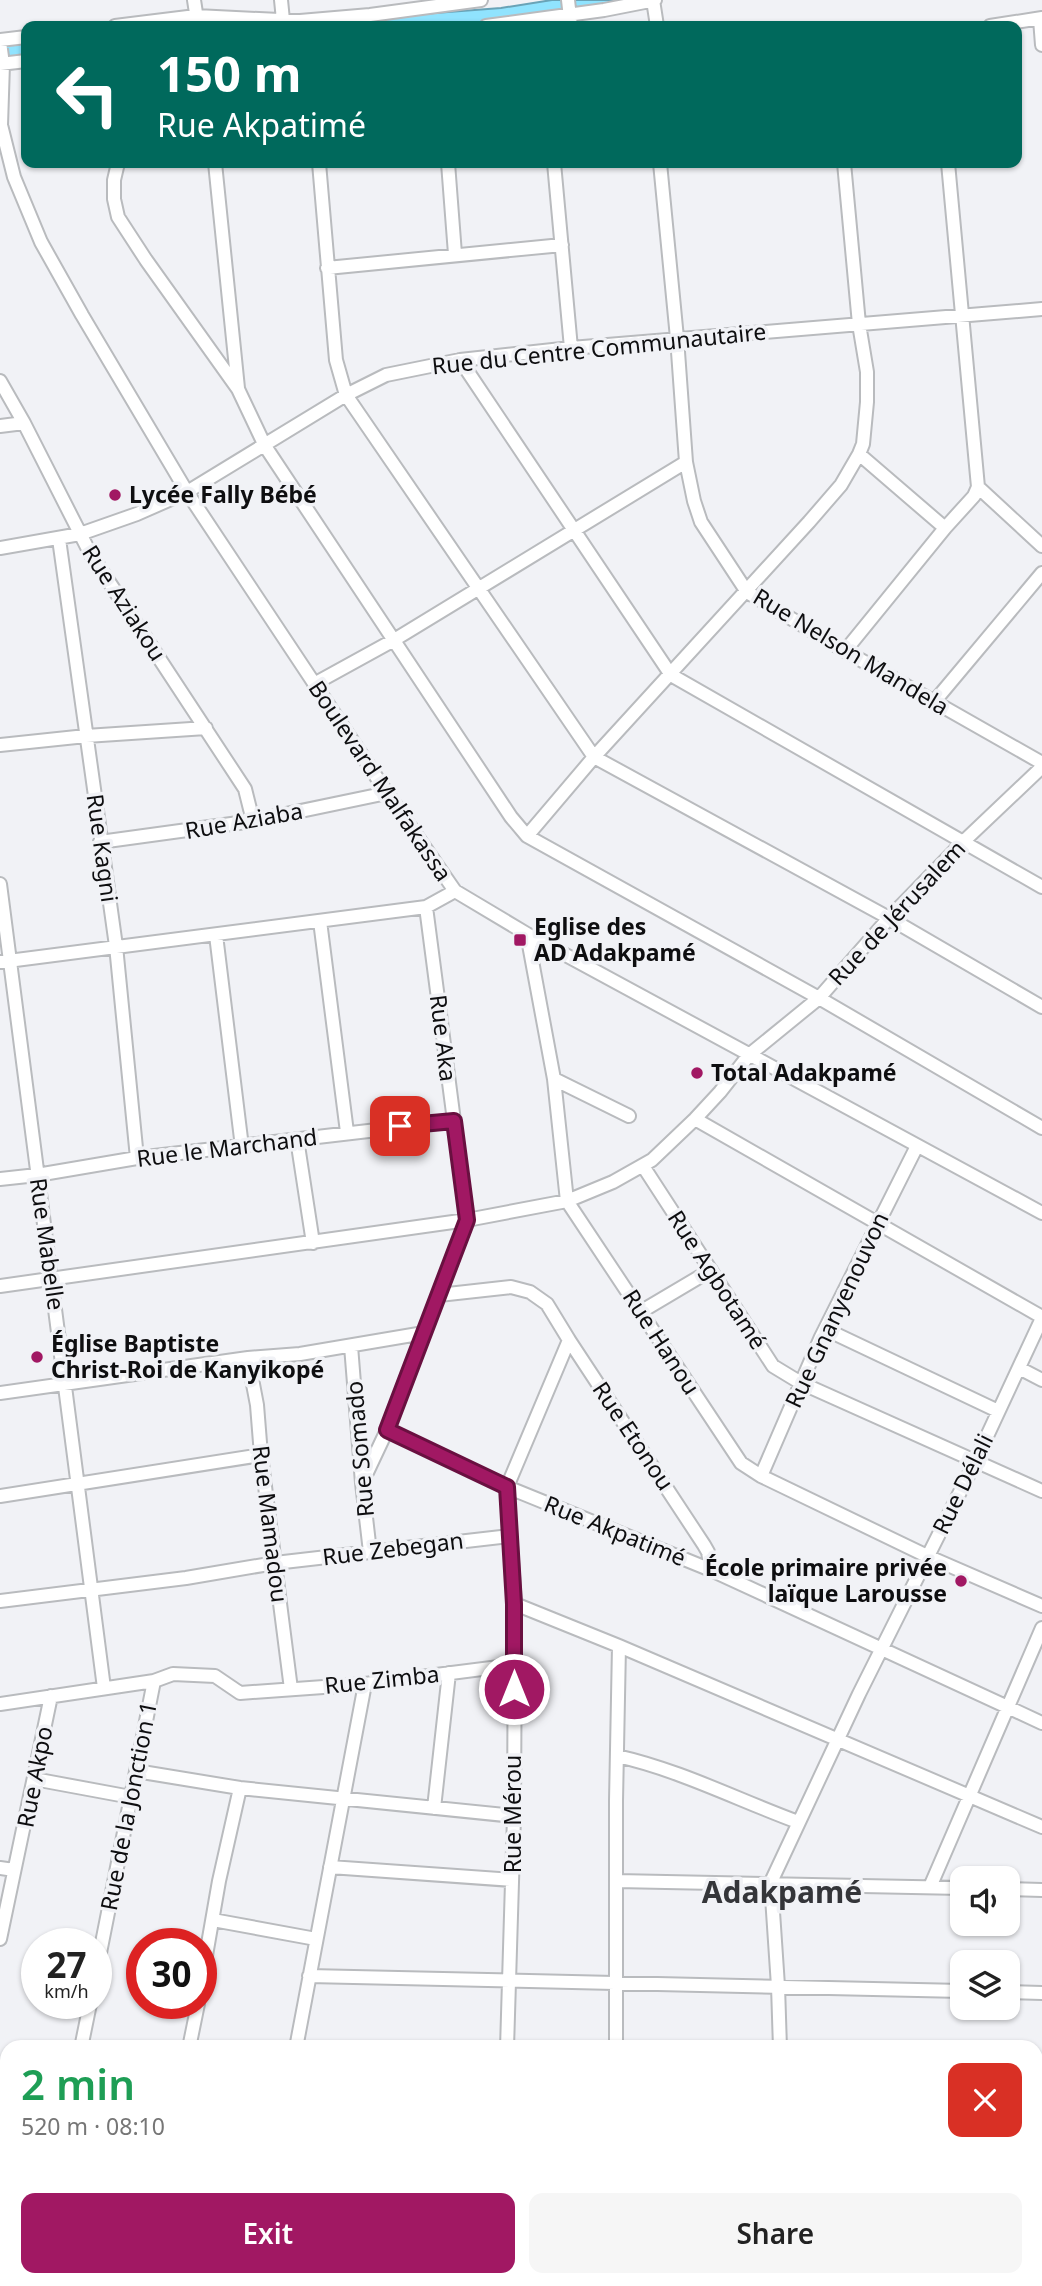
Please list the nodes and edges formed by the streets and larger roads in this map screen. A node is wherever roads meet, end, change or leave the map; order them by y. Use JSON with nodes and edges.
{"nodes":[{"id":1,"x":194,"y":0,"type":"edge"},
{"id":2,"x":281,"y":0,"type":"edge"},
{"id":3,"x":367,"y":0,"type":"edge"},
{"id":4,"x":481,"y":0,"type":"edge"},
{"id":5,"x":568,"y":0,"type":"edge"},
{"id":6,"x":654,"y":0,"type":"edge"},
{"id":7,"x":370,"y":15,"type":"junction"},
{"id":8,"x":1041,"y":18,"type":"edge"},
{"id":9,"x":283,"y":20,"type":"junction"},
{"id":10,"x":571,"y":20,"type":"edge"},
{"id":11,"x":197,"y":21,"type":"edge"},
{"id":12,"x":656,"y":21,"type":"edge"},
{"id":13,"x":1022,"y":21,"type":"edge"},
{"id":14,"x":21,"y":38,"type":"edge"},
{"id":15,"x":0,"y":42,"type":"edge"},
{"id":16,"x":1042,"y":45,"type":"edge"},
{"id":17,"x":21,"y":62,"type":"edge"},
{"id":18,"x":1,"y":64,"type":"edge"},
{"id":19,"x":1,"y":125,"type":"edge"},
{"id":20,"x":117,"y":168,"type":"edge"},
{"id":21,"x":216,"y":168,"type":"edge"},
{"id":22,"x":319,"y":168,"type":"edge"},
{"id":23,"x":448,"y":168,"type":"edge"},
{"id":24,"x":554,"y":168,"type":"edge"},
{"id":25,"x":660,"y":168,"type":"edge"},
{"id":26,"x":845,"y":168,"type":"edge"},
{"id":27,"x":948,"y":168,"type":"edge"},
{"id":28,"x":562,"y":245,"type":"junction"},
{"id":29,"x":455,"y":254,"type":"junction"},
{"id":30,"x":327,"y":268,"type":"junction"},
{"id":31,"x":1042,"y":309,"type":"edge"},
{"id":32,"x":962,"y":315,"type":"junction"},
{"id":33,"x":859,"y":324,"type":"junction"},
{"id":34,"x":677,"y":338,"type":"junction"},
{"id":35,"x":570,"y":348,"type":"junction"},
{"id":36,"x":460,"y":360,"type":"junction"},
{"id":37,"x":0,"y":381,"type":"edge"},
{"id":38,"x":238,"y":389,"type":"junction"},
{"id":39,"x":346,"y":395,"type":"junction"},
{"id":40,"x":24,"y":423,"type":"junction"},
{"id":41,"x":0,"y":426,"type":"edge"},
{"id":42,"x":265,"y":446,"type":"junction"},
{"id":43,"x":859,"y":454,"type":"junction"},
{"id":44,"x":686,"y":462,"type":"junction"},
{"id":45,"x":978,"y":487,"type":"junction"},
{"id":46,"x":187,"y":492,"type":"junction"},
{"id":47,"x":945,"y":528,"type":"junction"},
{"id":48,"x":572,"y":530,"type":"junction"},
{"id":49,"x":80,"y":534,"type":"junction"},
{"id":50,"x":60,"y":539,"type":"junction"},
{"id":51,"x":1042,"y":546,"type":"edge"},
{"id":52,"x":0,"y":548,"type":"edge"},
{"id":53,"x":1042,"y":573,"type":"edge"},
{"id":54,"x":479,"y":588,"type":"junction"},
{"id":55,"x":747,"y":592,"type":"junction"},
{"id":56,"x":1028,"y":592,"type":"junction"},
{"id":57,"x":1042,"y":594,"type":"edge"},
{"id":58,"x":394,"y":640,"type":"junction"},
{"id":59,"x":845,"y":651,"type":"junction"},
{"id":60,"x":671,"y":675,"type":"junction"},
{"id":61,"x":314,"y":684,"type":"junction"},
{"id":62,"x":934,"y":702,"type":"junction"},
{"id":63,"x":205,"y":728,"type":"junction"},
{"id":64,"x":86,"y":736,"type":"junction"},
{"id":65,"x":0,"y":745,"type":"edge"},
{"id":66,"x":594,"y":757,"type":"junction"},
{"id":67,"x":1042,"y":765,"type":"edge"},
{"id":68,"x":387,"y":793,"type":"junction"},
{"id":69,"x":253,"y":821,"type":"junction"},
{"id":70,"x":527,"y":836,"type":"junction"},
{"id":71,"x":100,"y":842,"type":"junction"},
{"id":72,"x":963,"y":842,"type":"junction"},
{"id":73,"x":0,"y":884,"type":"edge"},
{"id":74,"x":1042,"y":887,"type":"edge"},
{"id":75,"x":455,"y":891,"type":"junction"},
{"id":76,"x":426,"y":907,"type":"junction"},
{"id":77,"x":889,"y":918,"type":"junction"},
{"id":78,"x":320,"y":921,"type":"junction"},
{"id":79,"x":527,"y":934,"type":"junction"},
{"id":80,"x":216,"y":935,"type":"junction"},
{"id":81,"x":116,"y":946,"type":"junction"},
{"id":82,"x":5,"y":961,"type":"edge"},
{"id":83,"x":819,"y":998,"type":"junction"},
{"id":84,"x":1042,"y":1007,"type":"edge"},
{"id":85,"x":749,"y":1055,"type":"junction"},
{"id":86,"x":554,"y":1079,"type":"junction"},
{"id":87,"x":629,"y":1116,"type":"dead end"},
{"id":88,"x":695,"y":1119,"type":"junction"},
{"id":89,"x":454,"y":1121,"type":"junction"},
{"id":90,"x":1042,"y":1128,"type":"edge"},
{"id":91,"x":347,"y":1132,"type":"junction"},
{"id":92,"x":297,"y":1139,"type":"junction"},
{"id":93,"x":916,"y":1146,"type":"junction"},
{"id":94,"x":242,"y":1147,"type":"junction"},
{"id":95,"x":138,"y":1158,"type":"junction"},
{"id":96,"x":643,"y":1166,"type":"junction"},
{"id":97,"x":37,"y":1175,"type":"junction"},
{"id":98,"x":0,"y":1179,"type":"edge"},
{"id":99,"x":567,"y":1201,"type":"junction"},
{"id":100,"x":1042,"y":1213,"type":"edge"},
{"id":101,"x":467,"y":1220,"type":"junction"},
{"id":102,"x":877,"y":1224,"type":"junction"},
{"id":103,"x":313,"y":1243,"type":"junction"},
{"id":104,"x":711,"y":1270,"type":"junction"},
{"id":105,"x":52,"y":1278,"type":"junction"},
{"id":106,"x":0,"y":1286,"type":"edge"},
{"id":107,"x":439,"y":1295,"type":"junction"},
{"id":108,"x":642,"y":1311,"type":"junction"},
{"id":109,"x":1042,"y":1317,"type":"edge"},
{"id":110,"x":825,"y":1329,"type":"junction"},
{"id":111,"x":424,"y":1333,"type":"junction"},
{"id":112,"x":569,"y":1340,"type":"junction"},
{"id":113,"x":351,"y":1346,"type":"junction"},
{"id":114,"x":248,"y":1358,"type":"junction"},
{"id":115,"x":1018,"y":1368,"type":"junction"},
{"id":116,"x":1042,"y":1380,"type":"edge"},
{"id":117,"x":801,"y":1382,"type":"junction"},
{"id":118,"x":64,"y":1384,"type":"junction"},
{"id":119,"x":0,"y":1393,"type":"edge"},
{"id":120,"x":998,"y":1411,"type":"junction"},
{"id":121,"x":387,"y":1430,"type":"junction"},
{"id":122,"x":261,"y":1455,"type":"junction"},
{"id":123,"x":975,"y":1462,"type":"junction"},
{"id":124,"x":761,"y":1476,"type":"junction"},
{"id":125,"x":362,"y":1483,"type":"junction"},
{"id":126,"x":78,"y":1485,"type":"junction"},
{"id":127,"x":507,"y":1487,"type":"junction"},
{"id":128,"x":1042,"y":1491,"type":"edge"},
{"id":129,"x":0,"y":1496,"type":"edge"},
{"id":130,"x":510,"y":1536,"type":"junction"},
{"id":131,"x":370,"y":1552,"type":"junction"},
{"id":132,"x":927,"y":1556,"type":"junction"},
{"id":133,"x":275,"y":1563,"type":"junction"},
{"id":134,"x":712,"y":1570,"type":"junction"},
{"id":135,"x":91,"y":1588,"type":"junction"},
{"id":136,"x":0,"y":1601,"type":"edge"},
{"id":137,"x":514,"y":1604,"type":"junction"},
{"id":138,"x":1042,"y":1606,"type":"edge"},
{"id":139,"x":1042,"y":1628,"type":"edge"},
{"id":140,"x":619,"y":1646,"type":"junction"},
{"id":141,"x":882,"y":1648,"type":"junction"},
{"id":142,"x":514,"y":1665,"type":"junction"},
{"id":143,"x":449,"y":1673,"type":"junction"},
{"id":144,"x":154,"y":1681,"type":"junction"},
{"id":145,"x":365,"y":1684,"type":"junction"},
{"id":146,"x":104,"y":1688,"type":"junction"},
{"id":147,"x":291,"y":1689,"type":"junction"},
{"id":148,"x":51,"y":1696,"type":"junction"},
{"id":149,"x":0,"y":1704,"type":"edge"},
{"id":150,"x":1008,"y":1707,"type":"junction"},
{"id":151,"x":1042,"y":1723,"type":"edge"},
{"id":152,"x":837,"y":1741,"type":"junction"},
{"id":153,"x":617,"y":1756,"type":"junction"},
{"id":154,"x":136,"y":1771,"type":"junction"},
{"id":155,"x":34,"y":1779,"type":"junction"},
{"id":156,"x":240,"y":1788,"type":"junction"},
{"id":157,"x":969,"y":1796,"type":"junction"},
{"id":158,"x":131,"y":1797,"type":"junction"},
{"id":159,"x":344,"y":1799,"type":"junction"},
{"id":160,"x":434,"y":1808,"type":"junction"},
{"id":161,"x":514,"y":1816,"type":"junction"},
{"id":162,"x":798,"y":1822,"type":"junction"},
{"id":163,"x":1042,"y":1827,"type":"edge"},
{"id":164,"x":330,"y":1867,"type":"junction"},
{"id":165,"x":0,"y":1868,"type":"edge"},
{"id":166,"x":14,"y":1870,"type":"junction"},
{"id":167,"x":513,"y":1880,"type":"junction"},
{"id":168,"x":617,"y":1881,"type":"junction"},
{"id":169,"x":771,"y":1882,"type":"junction"},
{"id":170,"x":930,"y":1887,"type":"junction"},
{"id":171,"x":950,"y":1888,"type":"edge"},
{"id":172,"x":1020,"y":1889,"type":"edge"},
{"id":173,"x":1042,"y":1890,"type":"edge"},
{"id":174,"x":213,"y":1920,"type":"junction"},
{"id":175,"x":105,"y":1928,"type":"edge"},
{"id":176,"x":212,"y":1928,"type":"edge"},
{"id":177,"x":316,"y":1938,"type":"junction"},
{"id":178,"x":0,"y":1939,"type":"edge"},
{"id":179,"x":309,"y":1976,"type":"junction"},
{"id":180,"x":509,"y":1980,"type":"junction"},
{"id":181,"x":617,"y":1983,"type":"junction"},
{"id":182,"x":778,"y":1986,"type":"junction"},
{"id":183,"x":950,"y":1991,"type":"edge"},
{"id":184,"x":1020,"y":1993,"type":"edge"},
{"id":185,"x":1042,"y":1993,"type":"edge"},
{"id":186,"x":87,"y":2019,"type":"edge"},
{"id":187,"x":195,"y":2019,"type":"edge"},
{"id":188,"x":83,"y":2040,"type":"edge"},
{"id":189,"x":191,"y":2040,"type":"edge"},
{"id":190,"x":297,"y":2040,"type":"edge"},
{"id":191,"x":508,"y":2040,"type":"edge"},
{"id":192,"x":615,"y":2040,"type":"edge"},
{"id":193,"x":780,"y":2040,"type":"edge"}],
"edges":[{"from":1,"to":11,"type":"street"},
{"from":2,"to":9,"type":"street"},
{"from":3,"to":7,"type":"street"},
{"from":4,"to":7,"type":"street"},
{"from":5,"to":10,"type":"street"},
{"from":6,"to":10,"type":"street"},
{"from":6,"to":12,"type":"street"},
{"from":7,"to":9,"type":"street"},
{"from":8,"to":13,"type":"street"},
{"from":8,"to":16,"type":"street"},
{"from":9,"to":11,"type":"street"},
{"from":14,"to":15,"type":"street"},
{"from":15,"to":18,"type":"street","name":"Boulevard Malfakassa"},
{"from":17,"to":18,"type":"street"},
{"from":18,"to":19,"type":"street","name":"Boulevard Malfakassa"},
{"from":19,"to":46,"type":"street","name":"Boulevard Malfakassa"},
{"from":20,"to":38,"type":"street"},
{"from":21,"to":38,"type":"street"},
{"from":22,"to":30,"type":"street"},
{"from":23,"to":29,"type":"street"},
{"from":24,"to":28,"type":"street"},
{"from":25,"to":34,"type":"street","name":"Rue Nelson Mandela"},
{"from":26,"to":33,"type":"street"},
{"from":27,"to":32,"type":"street"},
{"from":28,"to":29,"type":"street"},
{"from":28,"to":35,"type":"street"},
{"from":29,"to":30,"type":"street"},
{"from":30,"to":39,"type":"street"},
{"from":31,"to":32,"type":"street","name":"Rue du Centre Communautaire"},
{"from":32,"to":33,"type":"street","name":"Rue du Centre Communautaire"},
{"from":32,"to":45,"type":"street"},
{"from":33,"to":34,"type":"street","name":"Rue du Centre Communautaire"},
{"from":33,"to":43,"type":"street"},
{"from":34,"to":35,"type":"street","name":"Rue du Centre Communautaire"},
{"from":34,"to":44,"type":"street","name":"Rue Nelson Mandela"},
{"from":35,"to":36,"type":"street","name":"Rue du Centre Communautaire"},
{"from":36,"to":39,"type":"street","name":"Rue du Centre Communautaire"},
{"from":36,"to":48,"type":"street"},
{"from":37,"to":40,"type":"street","name":"Rue Aziakou"},
{"from":38,"to":42,"type":"street"},
{"from":39,"to":42,"type":"street","name":"Rue du Centre Communautaire"},
{"from":39,"to":54,"type":"street"},
{"from":40,"to":41,"type":"street"},
{"from":40,"to":49,"type":"street","name":"Rue Aziakou"},
{"from":42,"to":46,"type":"street","name":"Rue du Centre Communautaire"},
{"from":42,"to":58,"type":"street"},
{"from":43,"to":47,"type":"street"},
{"from":43,"to":55,"type":"street"},
{"from":44,"to":48,"type":"street"},
{"from":44,"to":55,"type":"street","name":"Rue Nelson Mandela"},
{"from":45,"to":47,"type":"street"},
{"from":45,"to":51,"type":"street"},
{"from":46,"to":49,"type":"street","name":"Rue du Centre Communautaire"},
{"from":46,"to":61,"type":"street","name":"Boulevard Malfakassa"},
{"from":47,"to":59,"type":"street"},
{"from":48,"to":54,"type":"street"},
{"from":48,"to":60,"type":"street"},
{"from":49,"to":50,"type":"street","name":"Rue du Centre Communautaire"},
{"from":49,"to":63,"type":"street","name":"Rue Aziakou"},
{"from":50,"to":52,"type":"street","name":"Rue du Centre Communautaire"},
{"from":50,"to":64,"type":"street","name":"Rue Kagni"},
{"from":53,"to":56,"type":"street"},
{"from":54,"to":58,"type":"street"},
{"from":54,"to":66,"type":"street"},
{"from":55,"to":59,"type":"street","name":"Rue Nelson Mandela"},
{"from":55,"to":60,"type":"street"},
{"from":56,"to":57,"type":"street"},
{"from":56,"to":62,"type":"street"},
{"from":58,"to":61,"type":"street"},
{"from":58,"to":70,"type":"street"},
{"from":59,"to":62,"type":"street","name":"Rue Nelson Mandela"},
{"from":60,"to":66,"type":"street"},
{"from":60,"to":72,"type":"street"},
{"from":61,"to":68,"type":"street","name":"Boulevard Malfakassa"},
{"from":62,"to":67,"type":"street","name":"Rue Nelson Mandela"},
{"from":63,"to":64,"type":"street"},
{"from":63,"to":69,"type":"street","name":"Rue Aziakou"},
{"from":64,"to":65,"type":"street"},
{"from":64,"to":71,"type":"street","name":"Rue Kagni"},
{"from":66,"to":70,"type":"street"},
{"from":66,"to":77,"type":"street"},
{"from":67,"to":72,"type":"street","name":"Rue de Jérusalem"},
{"from":68,"to":69,"type":"street","name":"Rue Aziaba"},
{"from":68,"to":75,"type":"street","name":"Boulevard Malfakassa"},
{"from":69,"to":71,"type":"street","name":"Rue Aziaba"},
{"from":70,"to":83,"type":"street"},
{"from":71,"to":81,"type":"street","name":"Rue Kagni"},
{"from":72,"to":74,"type":"street"},
{"from":72,"to":77,"type":"street","name":"Rue de Jérusalem"},
{"from":73,"to":82,"type":"street","name":"Rue Mabelle"},
{"from":75,"to":76,"type":"street"},
{"from":75,"to":79,"type":"street","name":"Boulevard Malfakassa"},
{"from":76,"to":78,"type":"street"},
{"from":76,"to":89,"type":"street","name":"Rue Aka"},
{"from":77,"to":83,"type":"street","name":"Rue de Jérusalem"},
{"from":77,"to":84,"type":"street"},
{"from":78,"to":80,"type":"street"},
{"from":78,"to":91,"type":"street"},
{"from":79,"to":85,"type":"street","name":"Boulevard Malfakassa"},
{"from":79,"to":86,"type":"street"},
{"from":80,"to":81,"type":"street"},
{"from":80,"to":94,"type":"street"},
{"from":81,"to":82,"type":"street"},
{"from":81,"to":95,"type":"street","name":"Rue Kagni"},
{"from":82,"to":97,"type":"street","name":"Rue Mabelle"},
{"from":83,"to":85,"type":"street","name":"Rue de Jérusalem"},
{"from":83,"to":90,"type":"street"},
{"from":85,"to":88,"type":"street","name":"Rue de Jérusalem"},
{"from":85,"to":93,"type":"street","name":"Boulevard Malfakassa"},
{"from":86,"to":87,"type":"street"},
{"from":86,"to":99,"type":"street"},
{"from":88,"to":96,"type":"street","name":"Rue de Jérusalem"},
{"from":88,"to":102,"type":"street"},
{"from":89,"to":91,"type":"street","name":"Rue le Marchand"},
{"from":89,"to":101,"type":"street","name":"Rue Aka"},
{"from":91,"to":92,"type":"street","name":"Rue le Marchand"},
{"from":92,"to":94,"type":"street","name":"Rue le Marchand"},
{"from":92,"to":103,"type":"street"},
{"from":93,"to":100,"type":"street","name":"Boulevard Malfakassa"},
{"from":93,"to":102,"type":"street","name":"Rue Gnanyenouvon"},
{"from":94,"to":95,"type":"street","name":"Rue le Marchand"},
{"from":95,"to":97,"type":"street","name":"Rue le Marchand"},
{"from":96,"to":99,"type":"street","name":"Rue de Jérusalem"},
{"from":96,"to":104,"type":"street","name":"Rue Agbotamé"},
{"from":97,"to":98,"type":"street","name":"Rue le Marchand"},
{"from":97,"to":105,"type":"street","name":"Rue Mabelle"},
{"from":99,"to":101,"type":"street","name":"Rue de Jérusalem"},
{"from":99,"to":108,"type":"street","name":"Rue Hanou"},
{"from":101,"to":103,"type":"street","name":"Rue de Jérusalem"},
{"from":101,"to":107,"type":"street","name":"Rue Aka"},
{"from":102,"to":109,"type":"street"},
{"from":102,"to":110,"type":"street","name":"Rue Gnanyenouvon"},
{"from":103,"to":105,"type":"street","name":"Rue de Jérusalem"},
{"from":104,"to":108,"type":"street"},
{"from":104,"to":117,"type":"street","name":"Rue Agbotamé"},
{"from":105,"to":106,"type":"street","name":"Rue de Jérusalem"},
{"from":105,"to":118,"type":"street","name":"Rue Mabelle"},
{"from":107,"to":111,"type":"street","name":"Rue Aka"},
{"from":107,"to":112,"type":"street","name":"Rue Etonou"},
{"from":108,"to":124,"type":"street","name":"Rue Hanou"},
{"from":109,"to":115,"type":"street","name":"Rue Délali"},
{"from":110,"to":117,"type":"street","name":"Rue Gnanyenouvon"},
{"from":110,"to":120,"type":"street"},
{"from":111,"to":113,"type":"street"},
{"from":111,"to":121,"type":"street","name":"Rue Aka"},
{"from":112,"to":127,"type":"street","name":"Rue Mérou"},
{"from":112,"to":134,"type":"street","name":"Rue Etonou"},
{"from":113,"to":114,"type":"street"},
{"from":113,"to":125,"type":"street","name":"Rue Somado"},
{"from":114,"to":118,"type":"street"},
{"from":114,"to":122,"type":"street","name":"Rue Mamadou"},
{"from":115,"to":116,"type":"street"},
{"from":115,"to":120,"type":"street","name":"Rue Délali"},
{"from":117,"to":123,"type":"street","name":"Rue Agbotamé"},
{"from":117,"to":124,"type":"street","name":"Rue Gnanyenouvon"},
{"from":118,"to":119,"type":"street"},
{"from":118,"to":126,"type":"street","name":"Rue Mabelle"},
{"from":120,"to":123,"type":"street","name":"Rue Délali"},
{"from":121,"to":125,"type":"street","name":"Rue Aka"},
{"from":121,"to":127,"type":"street","name":"Rue Akpatimé"},
{"from":122,"to":126,"type":"street"},
{"from":122,"to":133,"type":"street","name":"Rue Mamadou"},
{"from":123,"to":128,"type":"street","name":"Rue Agbotamé"},
{"from":123,"to":132,"type":"street","name":"Rue Délali"},
{"from":124,"to":132,"type":"street","name":"Rue Hanou"},
{"from":125,"to":131,"type":"street","name":"Rue Somado"},
{"from":126,"to":129,"type":"street"},
{"from":126,"to":135,"type":"street","name":"Rue Mabelle"},
{"from":127,"to":130,"type":"street","name":"Rue Mérou"},
{"from":127,"to":134,"type":"street","name":"Rue Akpatimé"},
{"from":130,"to":131,"type":"street","name":"Rue Zebegan"},
{"from":130,"to":137,"type":"street","name":"Rue Mérou"},
{"from":131,"to":133,"type":"street","name":"Rue Zebegan"},
{"from":132,"to":138,"type":"street"},
{"from":132,"to":141,"type":"street","name":"Rue Délali"},
{"from":133,"to":135,"type":"street","name":"Rue Zebegan"},
{"from":133,"to":147,"type":"street","name":"Rue Mamadou"},
{"from":134,"to":141,"type":"street","name":"Rue Akpatimé"},
{"from":135,"to":136,"type":"street","name":"Rue Zebegan"},
{"from":135,"to":146,"type":"street","name":"Rue Mabelle"},
{"from":137,"to":140,"type":"street"},
{"from":137,"to":142,"type":"street","name":"Rue Mérou"},
{"from":139,"to":150,"type":"street"},
{"from":140,"to":152,"type":"street"},
{"from":140,"to":153,"type":"street"},
{"from":141,"to":150,"type":"street","name":"Rue Akpatimé"},
{"from":141,"to":152,"type":"street","name":"Rue Délali"},
{"from":142,"to":143,"type":"street","name":"Rue Zimba"},
{"from":142,"to":161,"type":"street","name":"Rue Mérou"},
{"from":143,"to":145,"type":"street","name":"Rue Zimba"},
{"from":143,"to":160,"type":"street"},
{"from":144,"to":146,"type":"street","name":"Rue Zimba"},
{"from":144,"to":147,"type":"street","name":"Rue Zimba"},
{"from":144,"to":154,"type":"street","name":"Rue de la Jonction 1"},
{"from":145,"to":147,"type":"street","name":"Rue Zimba"},
{"from":145,"to":159,"type":"street"},
{"from":146,"to":148,"type":"street","name":"Rue Zimba"},
{"from":148,"to":149,"type":"street","name":"Rue Zimba"},
{"from":148,"to":155,"type":"street","name":"Rue Akpo"},
{"from":150,"to":151,"type":"street","name":"Rue Akpatimé"},
{"from":150,"to":157,"type":"street"},
{"from":152,"to":157,"type":"street"},
{"from":152,"to":162,"type":"street","name":"Rue Délali"},
{"from":153,"to":162,"type":"street"},
{"from":153,"to":168,"type":"street"},
{"from":154,"to":156,"type":"street"},
{"from":154,"to":158,"type":"street","name":"Rue de la Jonction 1"},
{"from":155,"to":158,"type":"street"},
{"from":155,"to":166,"type":"street","name":"Rue Akpo"},
{"from":156,"to":159,"type":"street"},
{"from":156,"to":174,"type":"street"},
{"from":157,"to":163,"type":"street"},
{"from":157,"to":170,"type":"street"},
{"from":158,"to":175,"type":"street","name":"Rue de la Jonction 1"},
{"from":159,"to":160,"type":"street"},
{"from":159,"to":164,"type":"street"},
{"from":160,"to":161,"type":"street"},
{"from":161,"to":167,"type":"street","name":"Rue Mérou"},
{"from":162,"to":169,"type":"street","name":"Rue Délali"},
{"from":164,"to":167,"type":"street"},
{"from":164,"to":177,"type":"street"},
{"from":165,"to":166,"type":"street"},
{"from":166,"to":178,"type":"street","name":"Rue Akpo"},
{"from":167,"to":180,"type":"street","name":"Rue Mérou"},
{"from":168,"to":169,"type":"street"},
{"from":168,"to":181,"type":"street"},
{"from":169,"to":170,"type":"street"},
{"from":169,"to":182,"type":"street"},
{"from":170,"to":171,"type":"street"},
{"from":172,"to":173,"type":"street"},
{"from":174,"to":176,"type":"street"},
{"from":174,"to":177,"type":"street"},
{"from":177,"to":179,"type":"street"},
{"from":179,"to":180,"type":"street"},
{"from":179,"to":190,"type":"street"},
{"from":180,"to":181,"type":"street"},
{"from":180,"to":191,"type":"street","name":"Rue Mérou"},
{"from":181,"to":182,"type":"street"},
{"from":181,"to":192,"type":"street"},
{"from":182,"to":183,"type":"street"},
{"from":182,"to":193,"type":"street"},
{"from":184,"to":185,"type":"street"},
{"from":186,"to":188,"type":"street"},
{"from":187,"to":189,"type":"street"}]}
